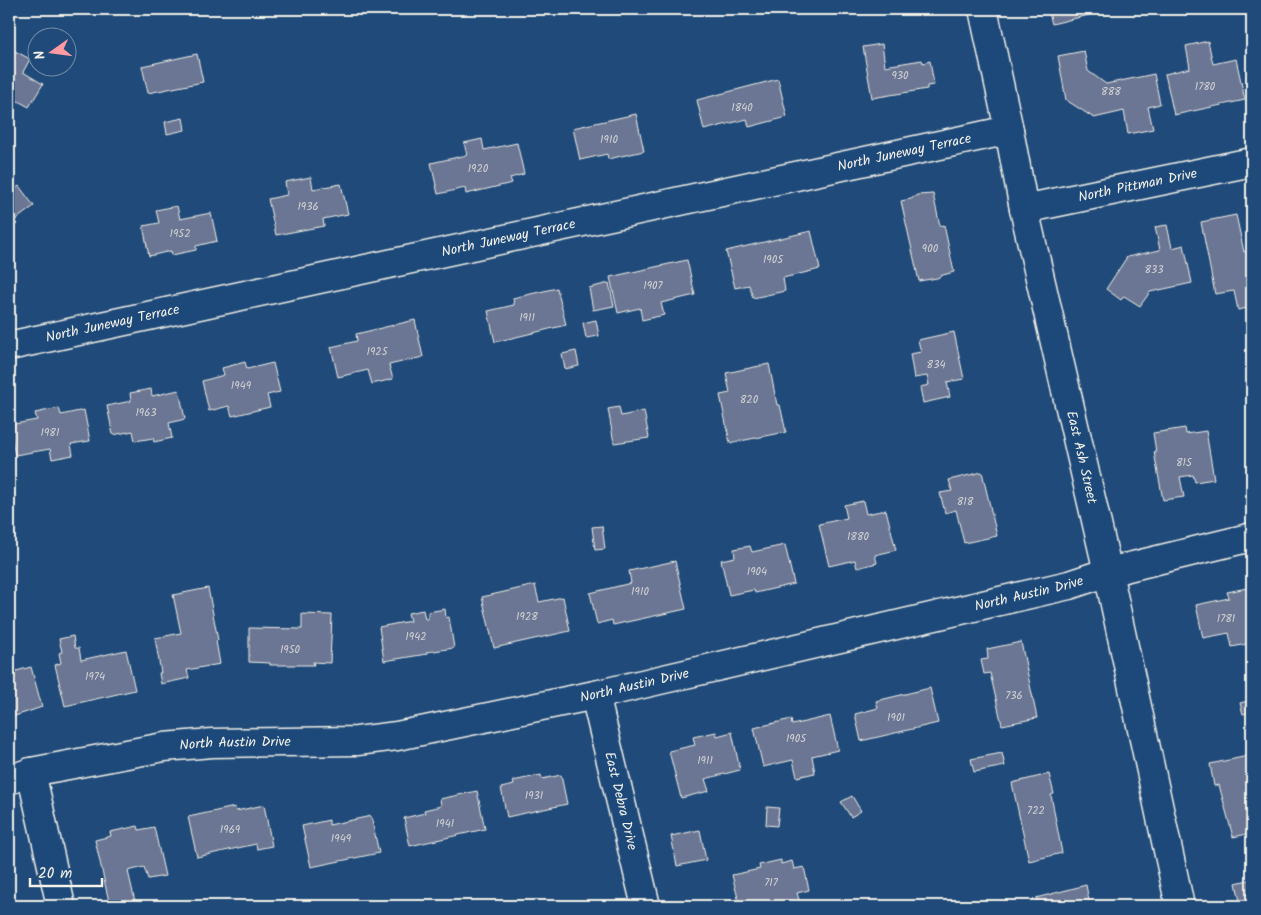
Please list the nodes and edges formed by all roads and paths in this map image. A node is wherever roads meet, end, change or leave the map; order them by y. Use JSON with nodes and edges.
{"nodes":[{"id":1,"x":982,"y":9,"type":"edge"},
{"id":2,"x":1009,"y":130,"type":"junction"},
{"id":3,"x":1252,"y":162,"type":"edge"},
{"id":4,"x":1024,"y":209,"type":"junction"},
{"id":5,"x":9,"y":346,"type":"edge"},
{"id":6,"x":1252,"y":538,"type":"edge"},
{"id":7,"x":1108,"y":572,"type":"junction"},
{"id":8,"x":595,"y":695,"type":"junction"},
{"id":9,"x":20,"y":776,"type":"edge"},
{"id":10,"x":61,"y":906,"type":"edge"},
{"id":11,"x":646,"y":906,"type":"edge"},
{"id":12,"x":1180,"y":906,"type":"edge"}],
"edges":[{"from":1,"to":2,"type":"street","name":"East Ash Street"},
{"from":2,"to":4,"type":"street","name":"East Ash Street"},
{"from":2,"to":5,"type":"street","name":"North Juneway Terrace"},
{"from":3,"to":4,"type":"street","name":"North Pittman Drive"},
{"from":4,"to":7,"type":"street","name":"East Ash Street"},
{"from":6,"to":7,"type":"street","name":"North Austin Drive"},
{"from":7,"to":8,"type":"street","name":"North Austin Drive"},
{"from":7,"to":12,"type":"street","name":"East Ash Street"},
{"from":8,"to":9,"type":"street","name":"North Austin Drive"},
{"from":8,"to":11,"type":"street","name":"East Debra Drive"},
{"from":9,"to":10,"type":"street"}]}
